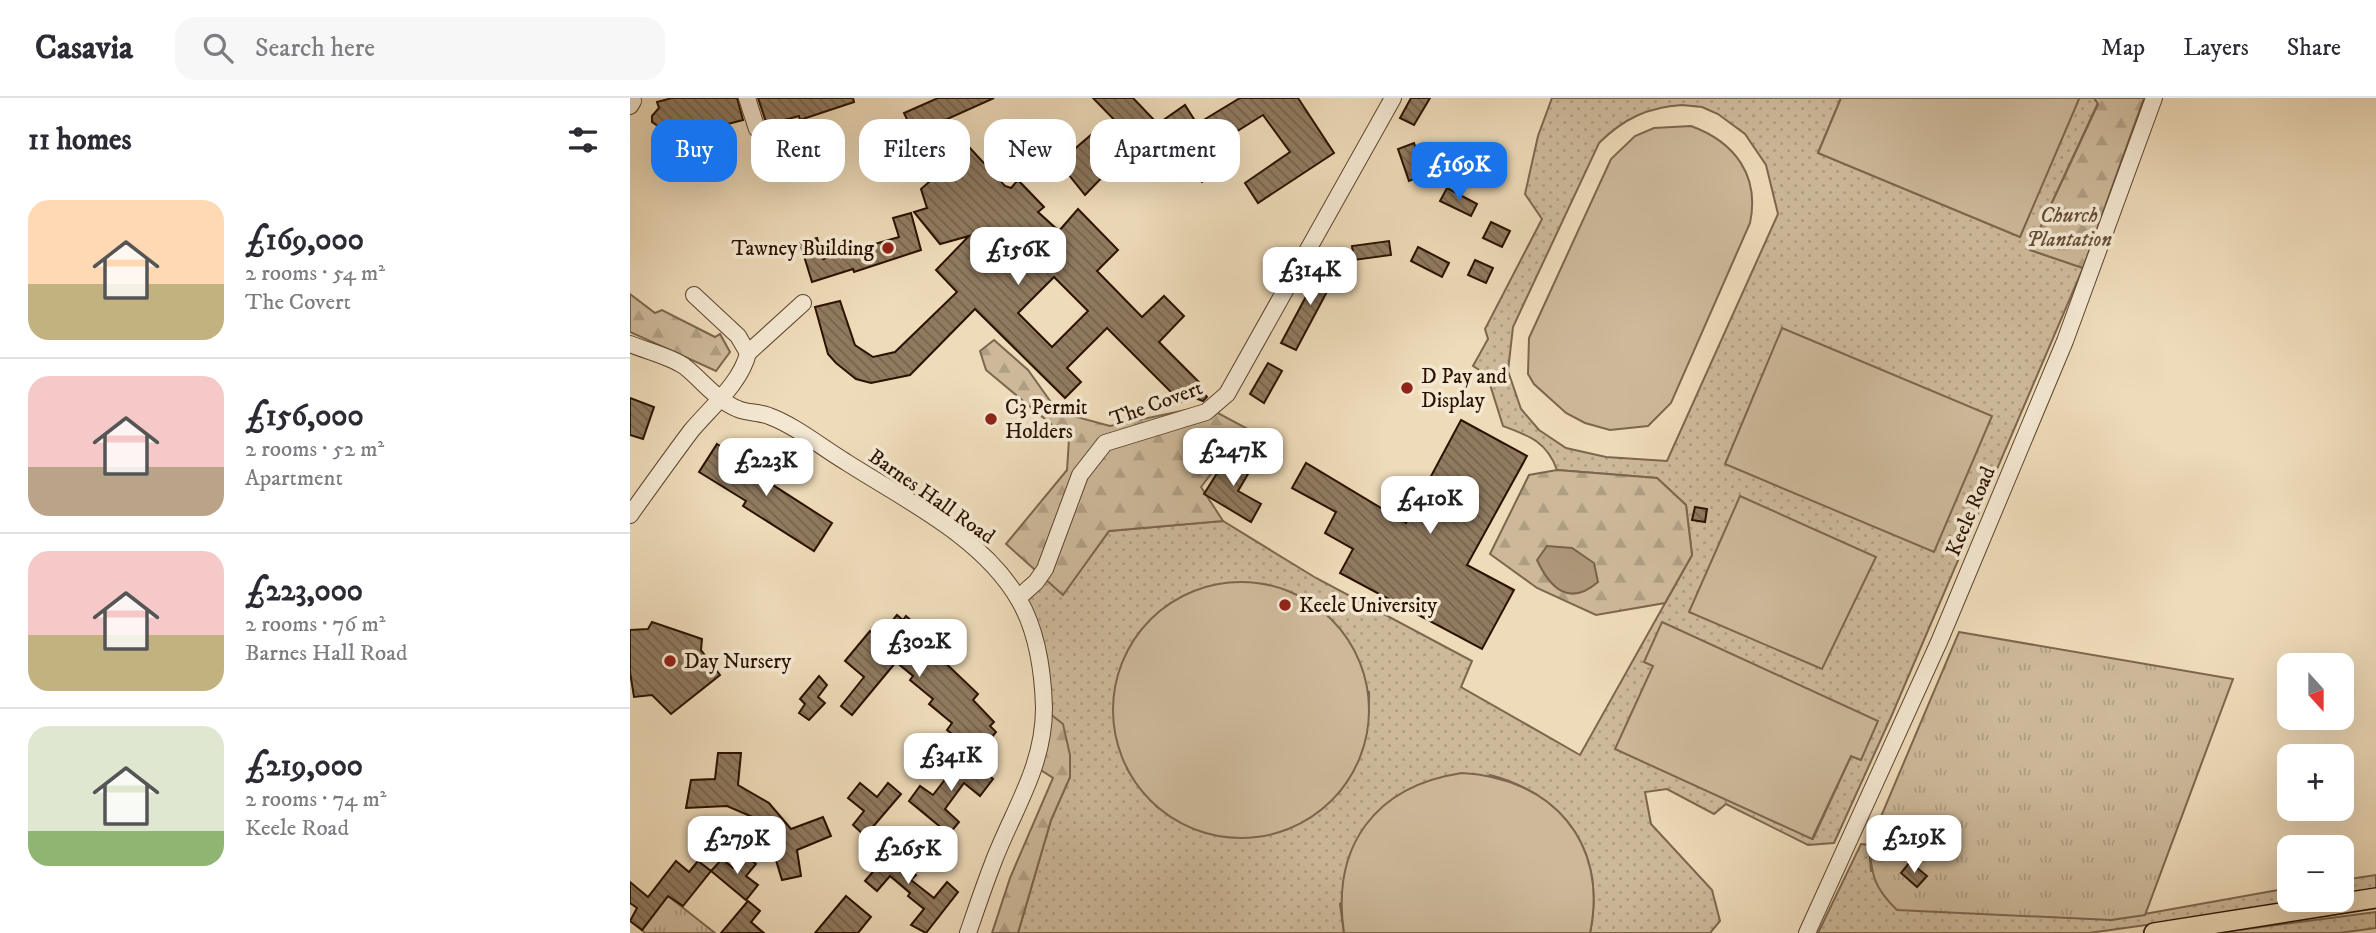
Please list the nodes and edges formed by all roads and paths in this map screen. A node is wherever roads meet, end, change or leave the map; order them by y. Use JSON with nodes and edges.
{"nodes":[{"id":1,"x":631,"y":98,"type":"edge"},
{"id":2,"x":747,"y":98,"type":"edge"},
{"id":3,"x":1393,"y":98,"type":"edge"},
{"id":4,"x":2154,"y":98,"type":"edge"},
{"id":5,"x":630,"y":106,"type":"edge"},
{"id":6,"x":754,"y":119,"type":"edge"},
{"id":7,"x":694,"y":295,"type":"dead end"},
{"id":8,"x":803,"y":303,"type":"dead end"},
{"id":9,"x":630,"y":344,"type":"edge"},
{"id":10,"x":748,"y":353,"type":"junction"},
{"id":11,"x":720,"y":399,"type":"junction"},
{"id":12,"x":630,"y":515,"type":"edge"},
{"id":13,"x":1018,"y":598,"type":"junction"},
{"id":14,"x":2376,"y":898,"type":"edge"},
{"id":15,"x":968,"y":933,"type":"edge"},
{"id":16,"x":1807,"y":933,"type":"edge"},
{"id":17,"x":2154,"y":933,"type":"edge"}],
"edges":[{"from":1,"to":5,"type":"street"},
{"from":2,"to":6,"type":"street"},
{"from":3,"to":13,"type":"street","name":"The Covert"},
{"from":4,"to":16,"type":"street","name":"Keele Road"},
{"from":7,"to":10,"type":"street"},
{"from":8,"to":10,"type":"street"},
{"from":9,"to":11,"type":"street","name":"Barnes Hall Road"},
{"from":10,"to":11,"type":"street"},
{"from":11,"to":12,"type":"street"},
{"from":11,"to":13,"type":"street","name":"Barnes Hall Road"},
{"from":13,"to":15,"type":"street","name":"Barnes Hall Road"},
{"from":14,"to":17,"type":"main road"}]}
